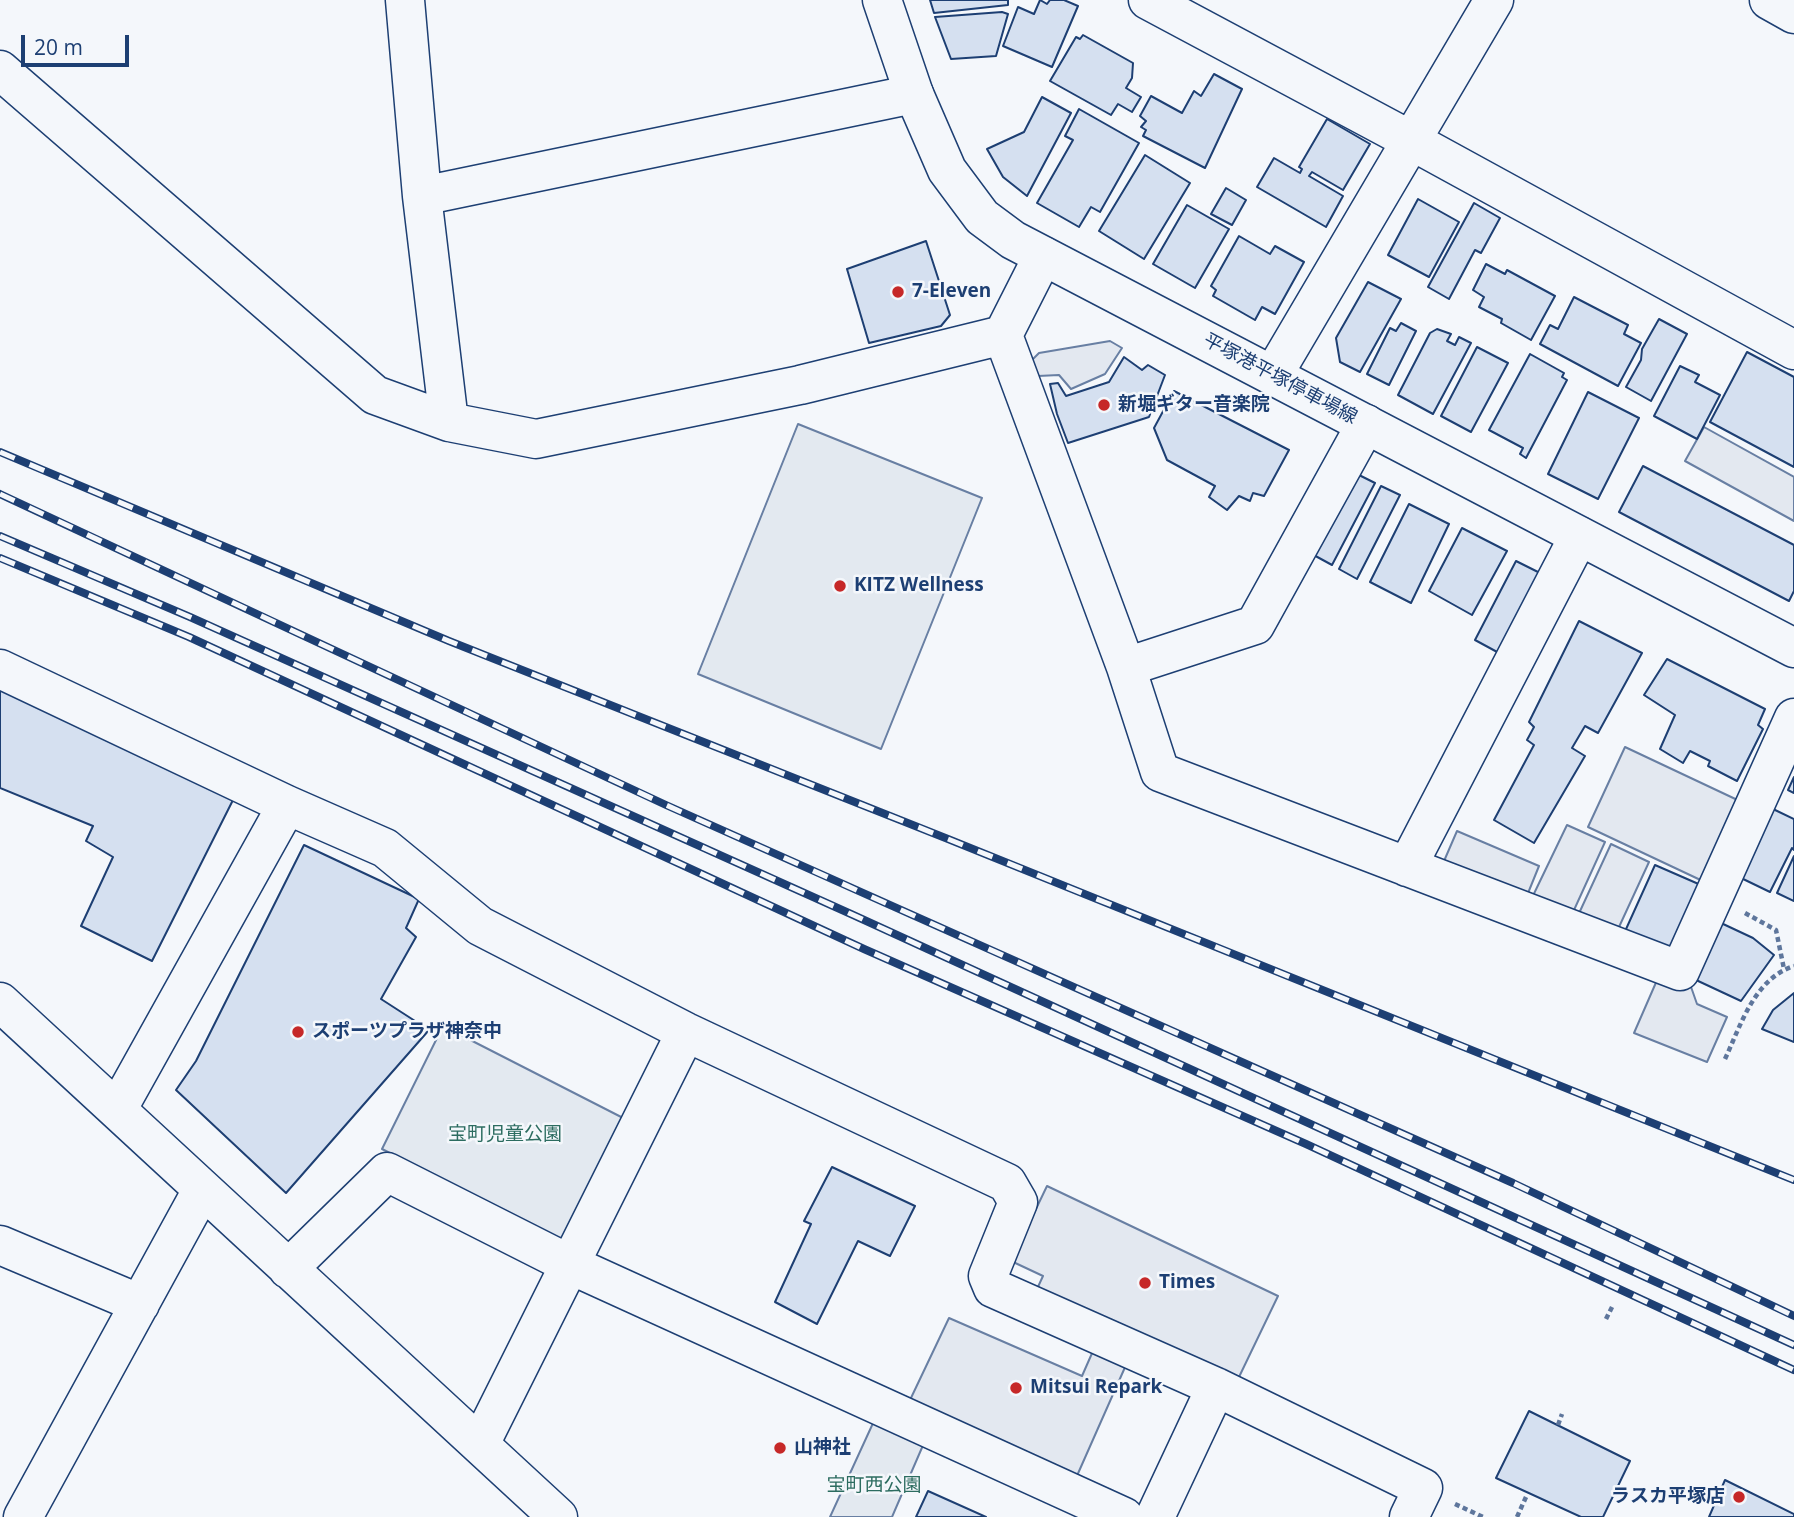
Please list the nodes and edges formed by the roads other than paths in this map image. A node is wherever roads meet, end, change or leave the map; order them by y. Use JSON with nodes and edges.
{"nodes":[{"id":1,"x":405,"y":0,"type":"edge"},
{"id":2,"x":882,"y":0,"type":"edge"},
{"id":3,"x":1148,"y":0,"type":"edge"},
{"id":4,"x":1494,"y":0,"type":"edge"},
{"id":5,"x":1769,"y":0,"type":"edge"},
{"id":6,"x":1794,"y":14,"type":"edge"},
{"id":7,"x":0,"y":70,"type":"edge"},
{"id":8,"x":914,"y":94,"type":"junction"},
{"id":9,"x":1412,"y":141,"type":"junction"},
{"id":10,"x":422,"y":196,"type":"junction"},
{"id":11,"x":1043,"y":256,"type":"junction"},
{"id":12,"x":1003,"y":335,"type":"junction"},
{"id":13,"x":1794,"y":350,"type":"edge"},
{"id":14,"x":1273,"y":375,"type":"junction"},
{"id":15,"x":449,"y":422,"type":"junction"},
{"id":16,"x":1366,"y":424,"type":"junction"},
{"id":17,"x":1579,"y":536,"type":"junction"},
{"id":18,"x":1794,"y":648,"type":"edge"},
{"id":19,"x":1126,"y":667,"type":"junction"},
{"id":20,"x":0,"y":669,"type":"edge"},
{"id":21,"x":1794,"y":718,"type":"edge"},
{"id":22,"x":287,"y":805,"type":"junction"},
{"id":23,"x":1407,"y":867,"type":"junction"},
{"id":24,"x":0,"y":1002,"type":"edge"},
{"id":25,"x":686,"y":1032,"type":"junction"},
{"id":26,"x":117,"y":1110,"type":"junction"},
{"id":27,"x":202,"y":1190,"type":"junction"},
{"id":28,"x":0,"y":1245,"type":"edge"},
{"id":29,"x":571,"y":1265,"type":"junction"},
{"id":30,"x":288,"y":1269,"type":"junction"},
{"id":31,"x":140,"y":1304,"type":"junction"},
{"id":32,"x":1216,"y":1387,"type":"junction"},
{"id":33,"x":480,"y":1444,"type":"junction"},
{"id":34,"x":23,"y":1517,"type":"edge"},
{"id":35,"x":558,"y":1517,"type":"edge"},
{"id":36,"x":1124,"y":1517,"type":"edge"},
{"id":37,"x":1155,"y":1517,"type":"edge"},
{"id":38,"x":1409,"y":1517,"type":"edge"}],
"edges":[{"from":1,"to":10,"type":"street"},
{"from":2,"to":8,"type":"street","name":"平塚港平塚停車場線"},
{"from":3,"to":9,"type":"street"},
{"from":4,"to":9,"type":"street"},
{"from":5,"to":6,"type":"street"},
{"from":7,"to":15,"type":"street"},
{"from":8,"to":10,"type":"street"},
{"from":8,"to":11,"type":"street","name":"平塚港平塚停車場線"},
{"from":9,"to":13,"type":"street"},
{"from":9,"to":14,"type":"street"},
{"from":10,"to":15,"type":"street"},
{"from":11,"to":12,"type":"street"},
{"from":11,"to":14,"type":"street","name":"平塚港平塚停車場線"},
{"from":12,"to":15,"type":"street"},
{"from":12,"to":19,"type":"street"},
{"from":14,"to":16,"type":"street","name":"平塚港平塚停車場線"},
{"from":16,"to":17,"type":"street","name":"平塚港平塚停車場線"},
{"from":16,"to":19,"type":"street"},
{"from":17,"to":18,"type":"street","name":"平塚港平塚停車場線"},
{"from":17,"to":23,"type":"street"},
{"from":19,"to":23,"type":"street"},
{"from":20,"to":22,"type":"street"},
{"from":21,"to":23,"type":"street"},
{"from":22,"to":25,"type":"street"},
{"from":22,"to":26,"type":"street"},
{"from":24,"to":26,"type":"street"},
{"from":25,"to":29,"type":"street"},
{"from":25,"to":32,"type":"street"},
{"from":26,"to":27,"type":"street"},
{"from":27,"to":30,"type":"street"},
{"from":27,"to":31,"type":"street"},
{"from":28,"to":31,"type":"street"},
{"from":29,"to":30,"type":"street"},
{"from":29,"to":33,"type":"street"},
{"from":29,"to":36,"type":"street"},
{"from":30,"to":33,"type":"street"},
{"from":31,"to":34,"type":"street"},
{"from":32,"to":37,"type":"street"},
{"from":32,"to":38,"type":"street"},
{"from":33,"to":35,"type":"street"}]}
